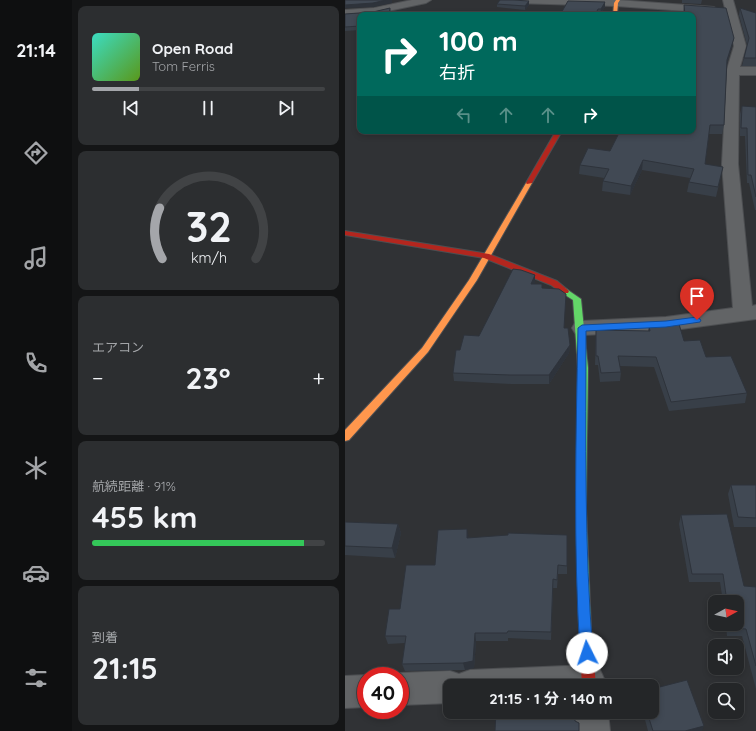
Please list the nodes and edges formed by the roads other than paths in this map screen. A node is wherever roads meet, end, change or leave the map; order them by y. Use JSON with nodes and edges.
{"nodes":[{"id":1,"x":426,"y":0,"type":"edge"},
{"id":2,"x":515,"y":0,"type":"edge"},
{"id":3,"x":617,"y":2,"type":"edge"},
{"id":4,"x":396,"y":3,"type":"edge"},
{"id":5,"x":729,"y":5,"type":"edge"},
{"id":6,"x":615,"y":12,"type":"edge"},
{"id":7,"x":345,"y":13,"type":"edge"},
{"id":8,"x":733,"y":71,"type":"junction"},
{"id":9,"x":756,"y":72,"type":"edge"},
{"id":10,"x":557,"y":134,"type":"edge"},
{"id":11,"x":345,"y":233,"type":"edge"},
{"id":12,"x":486,"y":256,"type":"junction"},
{"id":13,"x":749,"y":312,"type":"edge"},
{"id":14,"x":582,"y":328,"type":"junction"},
{"id":15,"x":345,"y":437,"type":"edge"},
{"id":16,"x":589,"y":679,"type":"edge"},
{"id":17,"x":443,"y":687,"type":"edge"},
{"id":18,"x":409,"y":689,"type":"edge"},
{"id":19,"x":357,"y":691,"type":"edge"},
{"id":20,"x":345,"y":692,"type":"edge"},
{"id":21,"x":592,"y":719,"type":"edge"},
{"id":22,"x":593,"y":731,"type":"edge"}],
"edges":[{"from":1,"to":4,"type":"street"},
{"from":2,"to":3,"type":"street"},
{"from":3,"to":5,"type":"street"},
{"from":3,"to":6,"type":"street"},
{"from":4,"to":7,"type":"street"},
{"from":5,"to":8,"type":"street"},
{"from":8,"to":9,"type":"street"},
{"from":8,"to":13,"type":"street"},
{"from":10,"to":12,"type":"street"},
{"from":11,"to":12,"type":"street"},
{"from":12,"to":14,"type":"street"},
{"from":12,"to":15,"type":"street"},
{"from":13,"to":14,"type":"street"},
{"from":14,"to":16,"type":"street"},
{"from":17,"to":18,"type":"street"},
{"from":19,"to":20,"type":"street"},
{"from":21,"to":22,"type":"street"}]}
